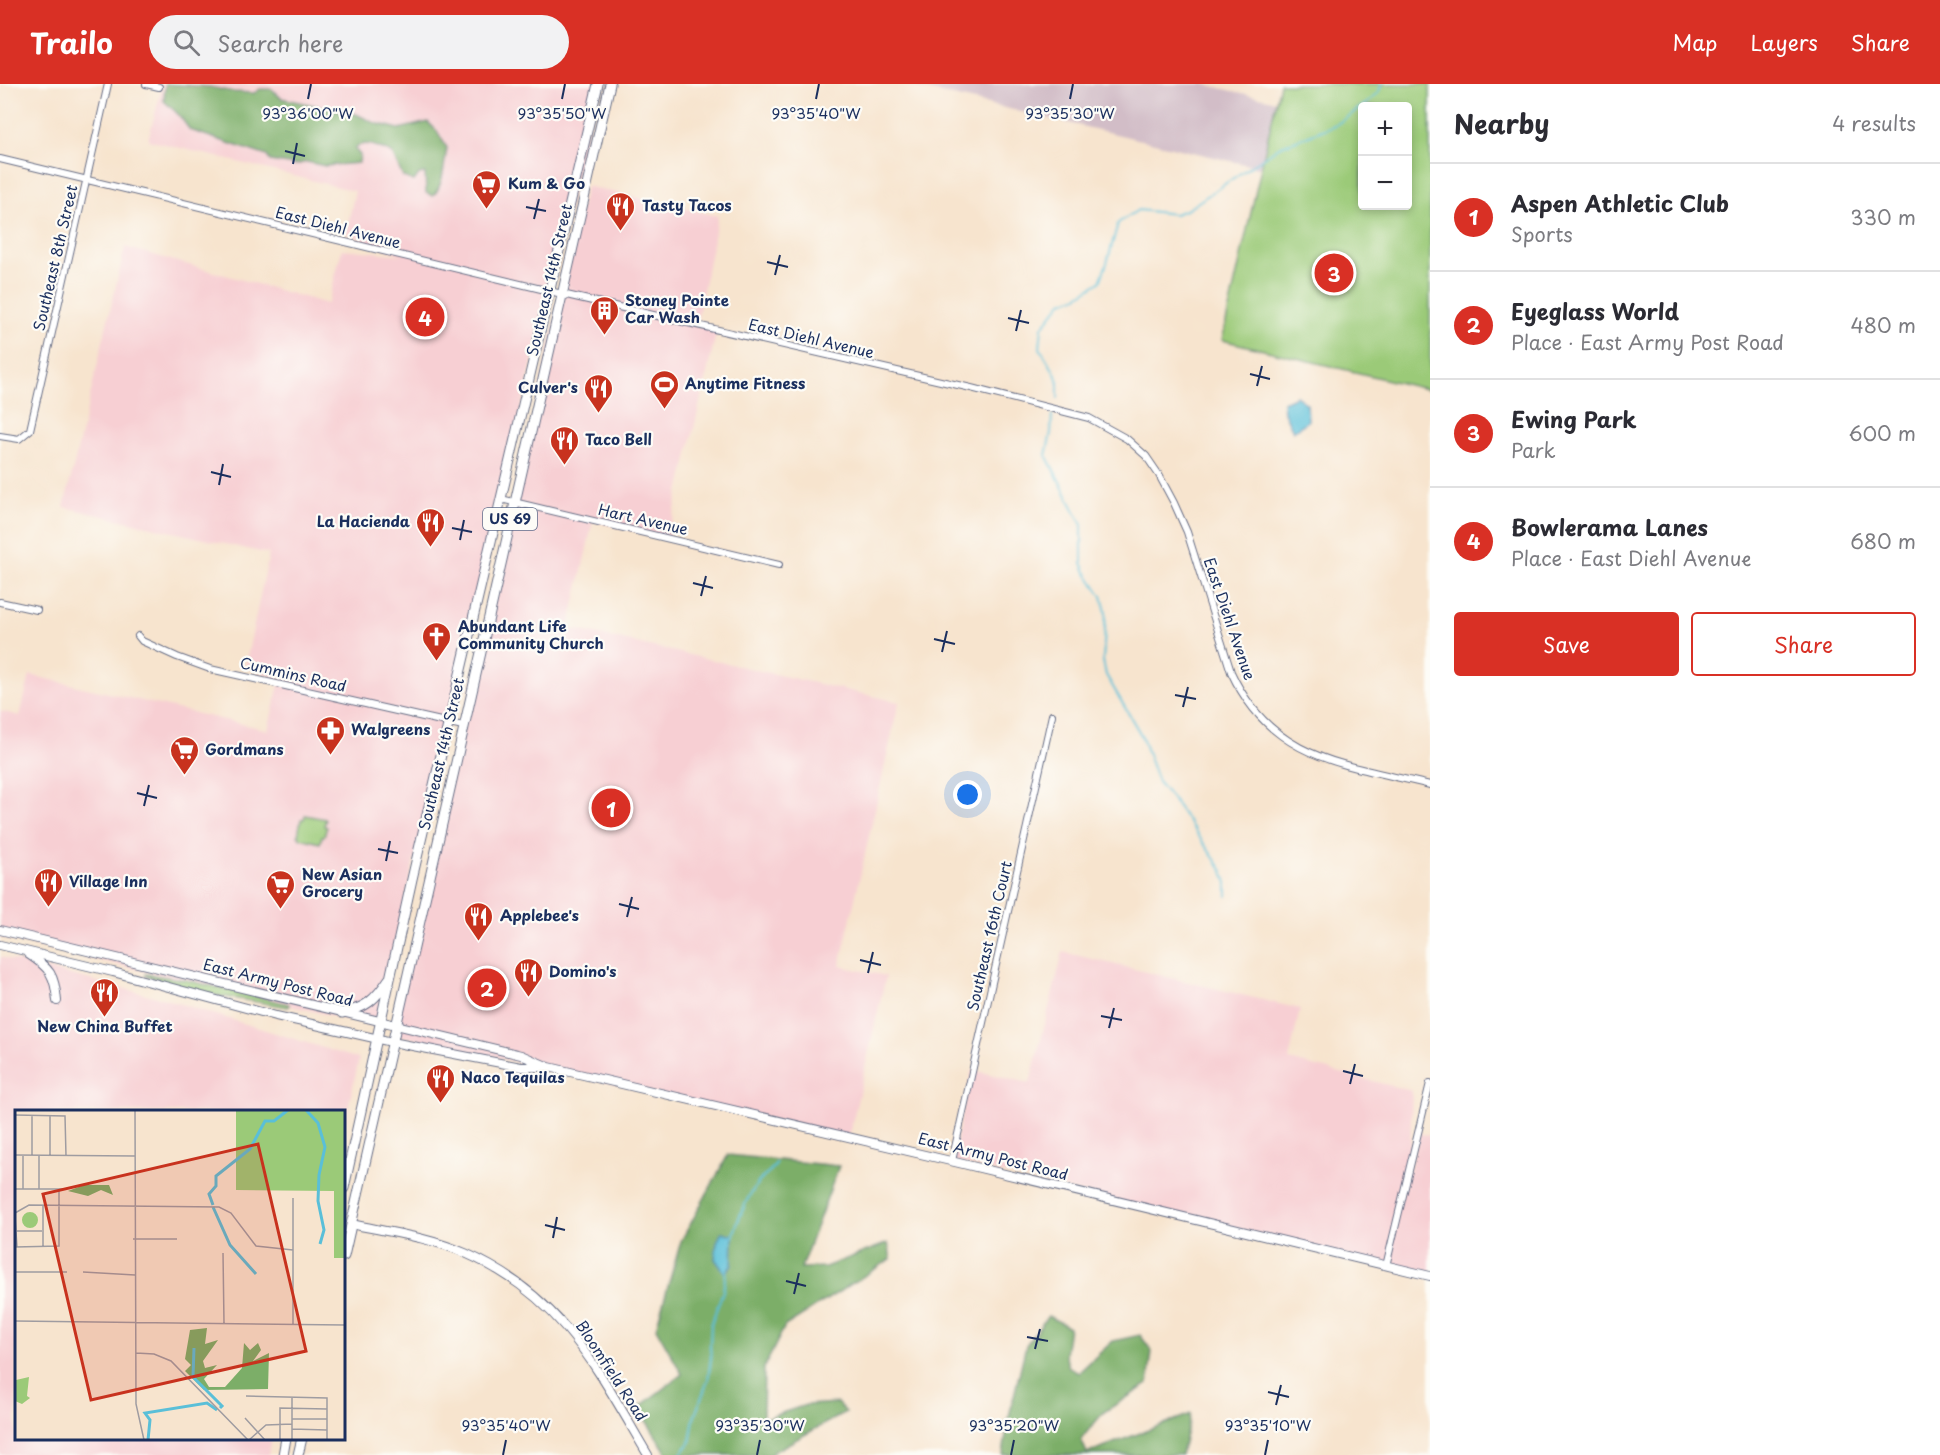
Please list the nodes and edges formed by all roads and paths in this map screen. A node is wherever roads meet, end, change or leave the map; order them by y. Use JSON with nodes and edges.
{"nodes":[{"id":1,"x":108,"y":84,"type":"edge"},
{"id":2,"x":146,"y":84,"type":"edge"},
{"id":3,"x":598,"y":84,"type":"edge"},
{"id":4,"x":610,"y":84,"type":"edge"},
{"id":5,"x":159,"y":87,"type":"dead end"},
{"id":6,"x":0,"y":159,"type":"edge"},
{"id":7,"x":86,"y":180,"type":"junction"},
{"id":8,"x":550,"y":291,"type":"junction"},
{"id":9,"x":562,"y":294,"type":"junction"},
{"id":10,"x":0,"y":436,"type":"edge"},
{"id":11,"x":501,"y":499,"type":"junction"},
{"id":12,"x":514,"y":502,"type":"junction"},
{"id":13,"x":779,"y":565,"type":"dead end"},
{"id":14,"x":0,"y":602,"type":"edge"},
{"id":15,"x":37,"y":610,"type":"dead end"},
{"id":16,"x":138,"y":636,"type":"dead end"},
{"id":17,"x":1052,"y":715,"type":"dead end"},
{"id":18,"x":449,"y":723,"type":"junction"},
{"id":19,"x":463,"y":726,"type":"junction"},
{"id":20,"x":1430,"y":785,"type":"edge"},
{"id":21,"x":0,"y":930,"type":"edge"},
{"id":22,"x":0,"y":945,"type":"edge"},
{"id":23,"x":22,"y":950,"type":"junction"},
{"id":24,"x":392,"y":975,"type":"junction"},
{"id":25,"x":57,"y":1001,"type":"dead end"},
{"id":26,"x":342,"y":1013,"type":"junction"},
{"id":27,"x":381,"y":1022,"type":"junction"},
{"id":28,"x":396,"y":1025,"type":"junction"},
{"id":29,"x":378,"y":1039,"type":"junction"},
{"id":30,"x":392,"y":1042,"type":"junction"},
{"id":31,"x":549,"y":1067,"type":"junction"},
{"id":32,"x":1430,"y":1083,"type":"edge"},
{"id":33,"x":952,"y":1161,"type":"junction"},
{"id":34,"x":345,"y":1184,"type":"edge"},
{"id":35,"x":351,"y":1224,"type":"junction"},
{"id":36,"x":345,"y":1251,"type":"edge"},
{"id":37,"x":1386,"y":1266,"type":"junction"},
{"id":38,"x":1430,"y":1276,"type":"edge"},
{"id":39,"x":286,"y":1440,"type":"edge"},
{"id":40,"x":302,"y":1440,"type":"edge"},
{"id":41,"x":282,"y":1455,"type":"edge"},
{"id":42,"x":298,"y":1455,"type":"edge"},
{"id":43,"x":648,"y":1455,"type":"edge"}],
"edges":[{"from":1,"to":7,"type":"street","name":"Southeast 8th Street"},
{"from":2,"to":5,"type":"street"},
{"from":3,"to":8,"type":"main road","name":"Southeast 14th Street","number":"US 69"},
{"from":4,"to":9,"type":"main road","name":"Southeast 14th Street","number":"US 69"},
{"from":6,"to":7,"type":"street","name":"East Diehl Avenue"},
{"from":7,"to":8,"type":"street","name":"East Diehl Avenue"},
{"from":7,"to":10,"type":"street","name":"Southeast 8th Street"},
{"from":8,"to":9,"type":"street","name":"East Diehl Avenue"},
{"from":8,"to":11,"type":"main road","name":"Southeast 14th Street","number":"US 69"},
{"from":9,"to":12,"type":"main road","name":"Southeast 14th Street","number":"US 69"},
{"from":9,"to":20,"type":"street","name":"East Diehl Avenue"},
{"from":11,"to":12,"type":"street","name":"Hart Avenue"},
{"from":11,"to":18,"type":"main road","name":"Southeast 14th Street","number":"US 69"},
{"from":12,"to":13,"type":"street","name":"Hart Avenue"},
{"from":12,"to":19,"type":"main road","name":"Southeast 14th Street","number":"US 69"},
{"from":14,"to":15,"type":"street"},
{"from":16,"to":18,"type":"street","name":"Cummins Road"},
{"from":17,"to":33,"type":"street","name":"Southeast 16th Court"},
{"from":18,"to":19,"type":"street","name":"Cummins Road"},
{"from":18,"to":24,"type":"main road","name":"Southeast 14th Street","number":"US 69"},
{"from":19,"to":28,"type":"main road","name":"Southeast 14th Street","number":"US 69"},
{"from":21,"to":26,"type":"main road","name":"East Army Post Road"},
{"from":22,"to":23,"type":"main road","name":"East Army Post Road"},
{"from":23,"to":25,"type":"main road"},
{"from":23,"to":29,"type":"main road","name":"East Army Post Road"},
{"from":24,"to":26,"type":"main road"},
{"from":24,"to":27,"type":"main road","name":"Southeast 14th Street","number":"US 69"},
{"from":26,"to":27,"type":"main road","name":"East Army Post Road"},
{"from":27,"to":28,"type":"main road","name":"East Army Post Road"},
{"from":27,"to":29,"type":"main road","name":"Southeast 14th Street","number":"US 69"},
{"from":28,"to":30,"type":"main road","name":"Southeast 14th Street","number":"US 69"},
{"from":28,"to":31,"type":"main road","name":"East Army Post Road"},
{"from":29,"to":30,"type":"main road","name":"East Army Post Road"},
{"from":29,"to":34,"type":"main road","name":"Southeast 14th Street","number":"US 69"},
{"from":30,"to":31,"type":"main road","name":"East Army Post Road"},
{"from":30,"to":35,"type":"main road","name":"Southeast 14th Street","number":"US 69"},
{"from":31,"to":33,"type":"main road","name":"East Army Post Road"},
{"from":32,"to":37,"type":"street"},
{"from":33,"to":37,"type":"main road","name":"East Army Post Road"},
{"from":35,"to":36,"type":"main road","name":"Southeast 14th Street","number":"US 69"},
{"from":35,"to":43,"type":"main road","name":"Bloomfield Road"},
{"from":37,"to":38,"type":"main road","name":"East Army Post Road"},
{"from":39,"to":41,"type":"main road"},
{"from":40,"to":42,"type":"main road"}]}
